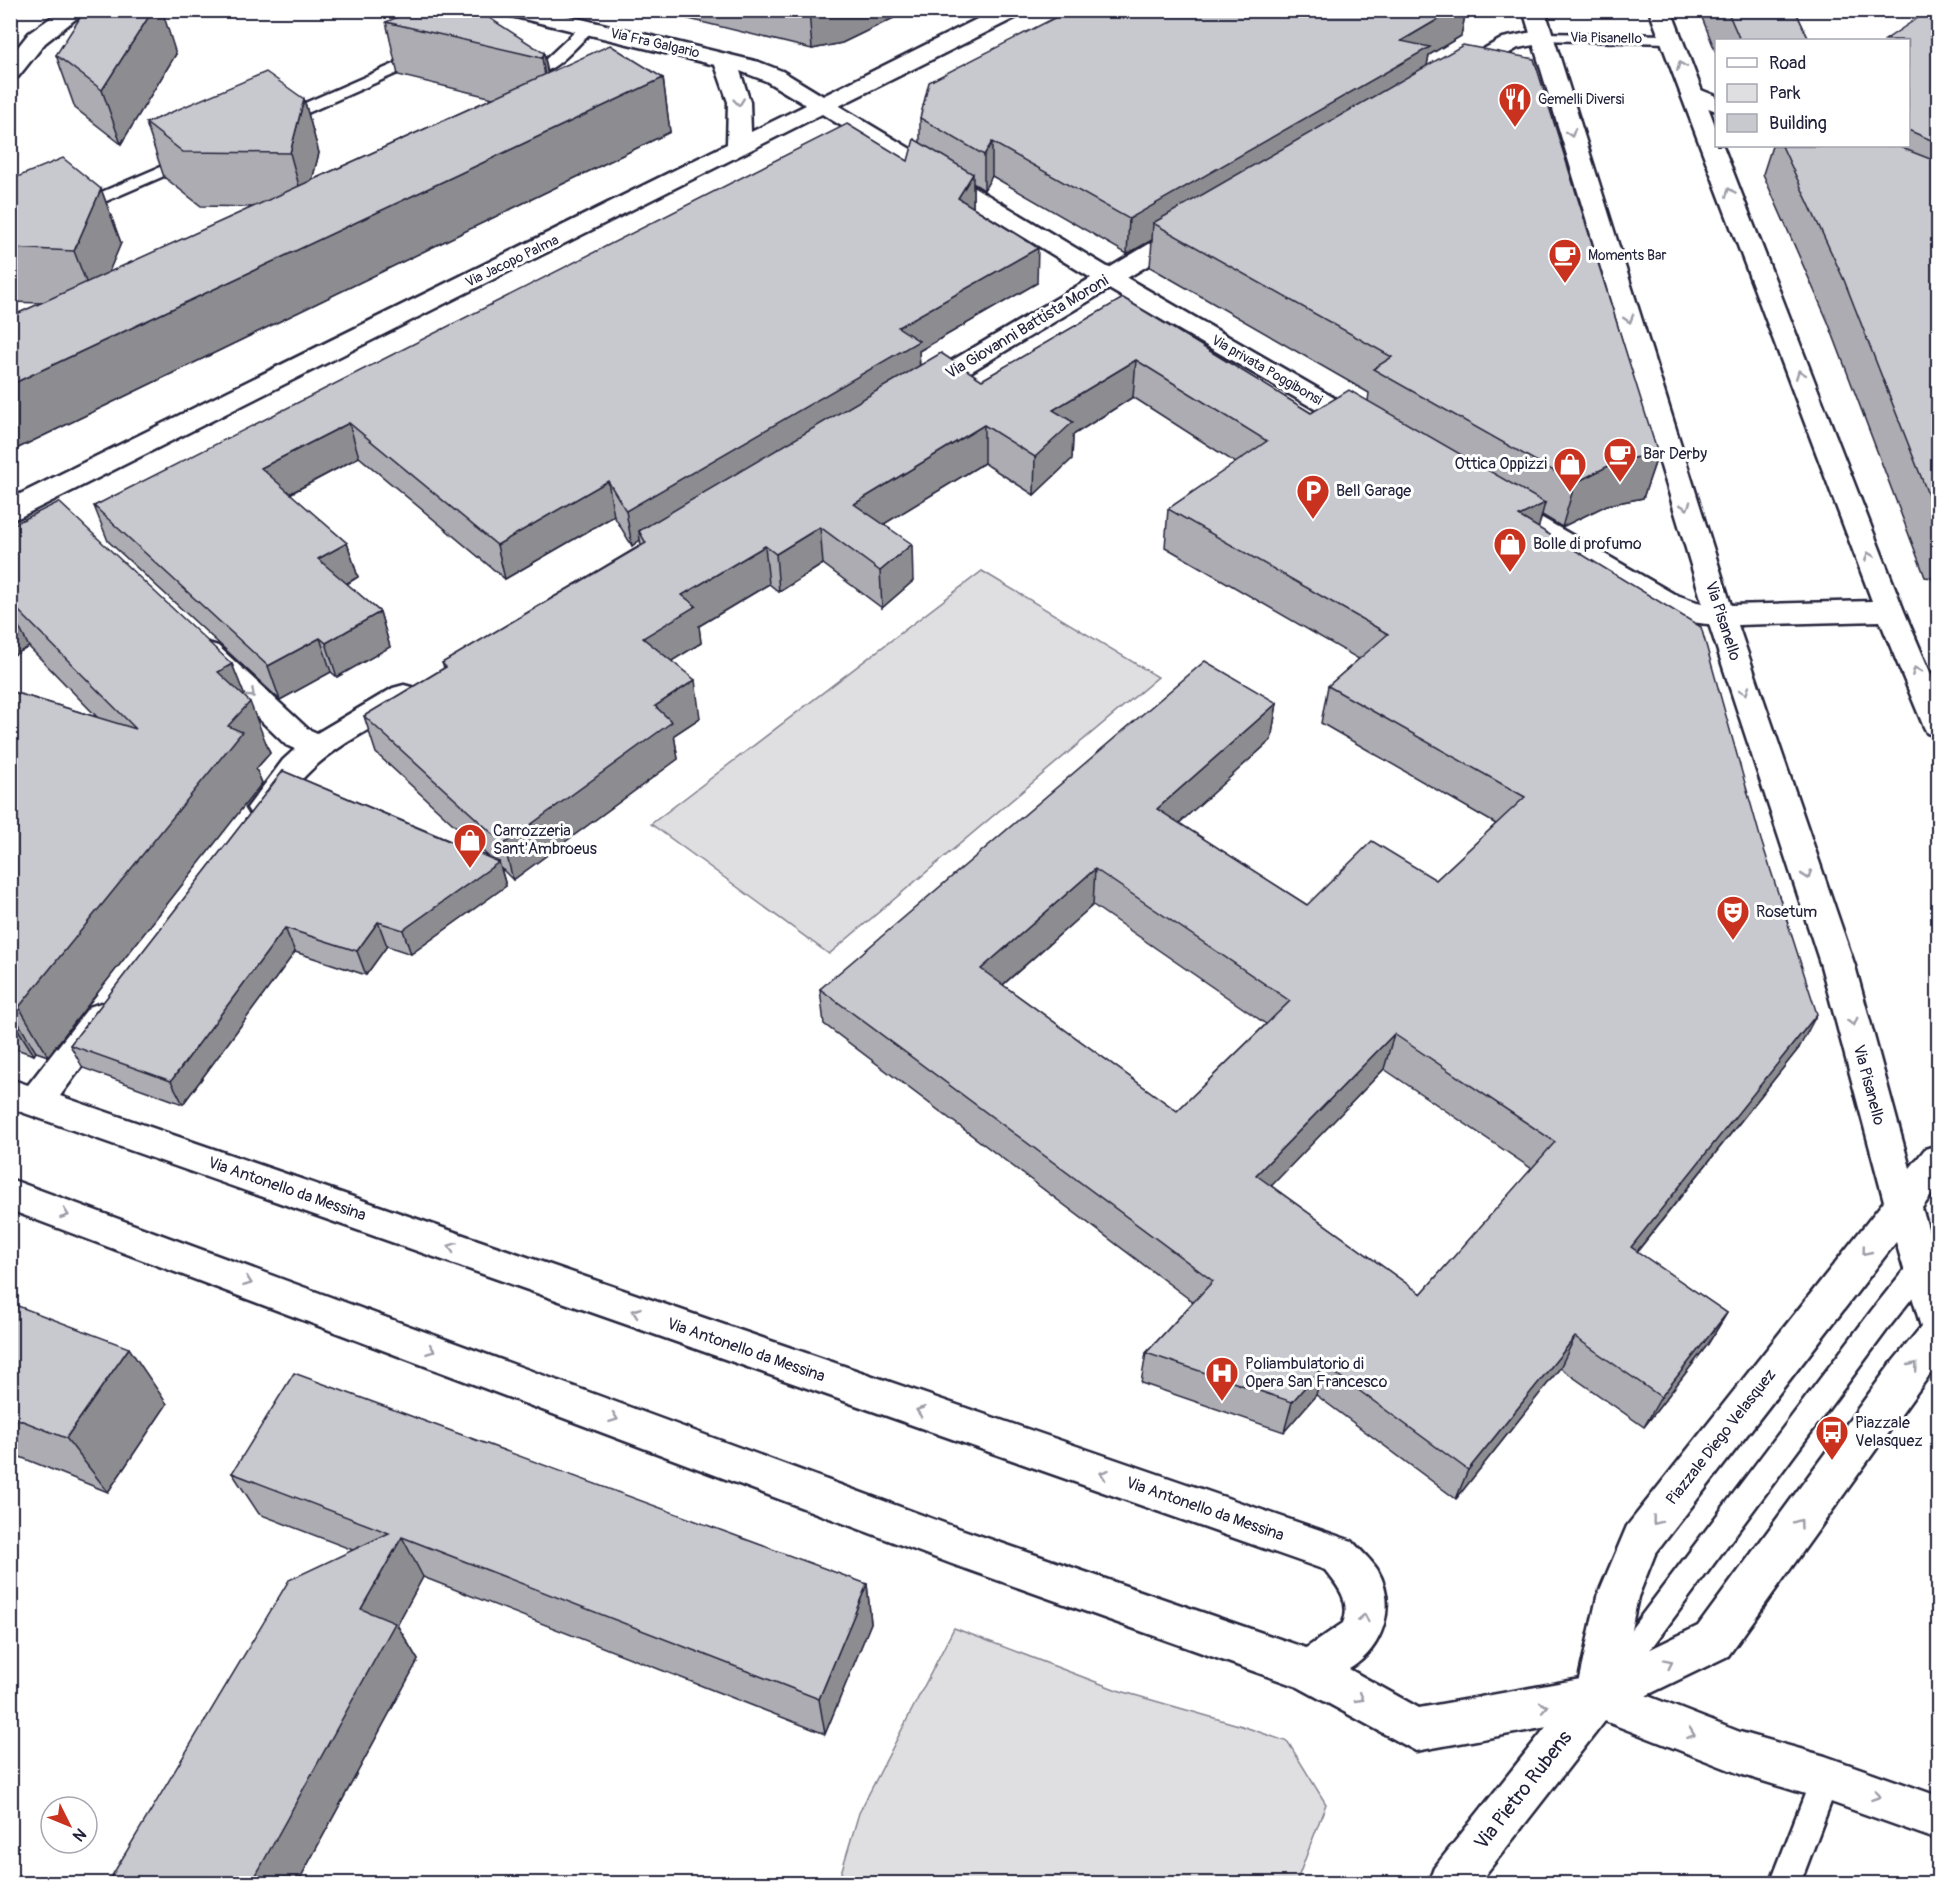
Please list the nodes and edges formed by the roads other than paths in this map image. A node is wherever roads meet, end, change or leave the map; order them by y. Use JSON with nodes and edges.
{"nodes":[{"id":1,"x":77,"y":10,"type":"edge"},
{"id":2,"x":515,"y":10,"type":"edge"},
{"id":3,"x":1013,"y":10,"type":"edge"},
{"id":4,"x":1534,"y":10,"type":"edge"},
{"id":5,"x":1660,"y":10,"type":"edge"},
{"id":6,"x":587,"y":28,"type":"junction"},
{"id":7,"x":1542,"y":37,"type":"junction"},
{"id":8,"x":1670,"y":39,"type":"junction"},
{"id":9,"x":437,"y":51,"type":"edge"},
{"id":10,"x":724,"y":60,"type":"junction"},
{"id":11,"x":534,"y":71,"type":"dead end"},
{"id":12,"x":10,"y":72,"type":"edge"},
{"id":13,"x":1438,"y":85,"type":"edge"},
{"id":14,"x":1691,"y":93,"type":"junction"},
{"id":15,"x":1715,"y":104,"type":"edge"},
{"id":16,"x":823,"y":106,"type":"junction"},
{"id":17,"x":262,"y":127,"type":"edge"},
{"id":18,"x":738,"y":148,"type":"junction"},
{"id":19,"x":207,"y":151,"type":"edge"},
{"id":20,"x":65,"y":213,"type":"edge"},
{"id":21,"x":1212,"y":217,"type":"edge"},
{"id":22,"x":1109,"y":278,"type":"junction"},
{"id":23,"x":903,"y":401,"type":"edge"},
{"id":24,"x":1389,"y":441,"type":"edge"},
{"id":25,"x":1481,"y":494,"type":"edge"},
{"id":26,"x":10,"y":511,"type":"edge"},
{"id":27,"x":1890,"y":611,"type":"junction"},
{"id":28,"x":1720,"y":615,"type":"junction"},
{"id":29,"x":186,"y":632,"type":"edge"},
{"id":30,"x":431,"y":680,"type":"edge"},
{"id":31,"x":1938,"y":725,"type":"edge"},
{"id":32,"x":318,"y":747,"type":"junction"},
{"id":33,"x":244,"y":833,"type":"edge"},
{"id":34,"x":122,"y":990,"type":"edge"},
{"id":35,"x":23,"y":1097,"type":"edge"},
{"id":36,"x":1938,"y":1160,"type":"edge"},
{"id":37,"x":10,"y":1194,"type":"edge"},
{"id":38,"x":1903,"y":1206,"type":"junction"},
{"id":39,"x":1930,"y":1258,"type":"edge"},
{"id":40,"x":1938,"y":1322,"type":"edge"},
{"id":41,"x":1938,"y":1335,"type":"edge"},
{"id":42,"x":1309,"y":1670,"type":"junction"},
{"id":43,"x":1597,"y":1697,"type":"junction"},
{"id":44,"x":1825,"y":1778,"type":"junction"},
{"id":45,"x":1938,"y":1818,"type":"edge"},
{"id":46,"x":1466,"y":1877,"type":"edge"},
{"id":47,"x":1785,"y":1884,"type":"edge"}],
"edges":[{"from":1,"to":12,"type":"street"},
{"from":2,"to":6,"type":"street","name":"Via Fra Galgario"},
{"from":3,"to":16,"type":"street","name":"Via Jacopo Palma"},
{"from":4,"to":7,"type":"street","name":"Via Pisanello"},
{"from":5,"to":8,"type":"street","name":"Via Pisanello"},
{"from":6,"to":10,"type":"street","name":"Via Fra Galgario"},
{"from":6,"to":11,"type":"lane"},
{"from":7,"to":8,"type":"lane","name":"Via Pisanello"},
{"from":7,"to":13,"type":"street"},
{"from":7,"to":28,"type":"street","name":"Via Pisanello","one_way":true},
{"from":14,"to":8,"type":"street","name":"Via Pisanello","one_way":true},
{"from":9,"to":17,"type":"lane"},
{"from":10,"to":16,"type":"street","name":"Via Fra Galgario"},
{"from":10,"to":18,"type":"street","one_way":true},
{"from":14,"to":15,"type":"street"},
{"from":27,"to":14,"type":"street","name":"Via Pisanello","one_way":true},
{"from":16,"to":18,"type":"street","name":"Via Jacopo Palma"},
{"from":16,"to":22,"type":"street","name":"Via privata Poggibonsi"},
{"from":18,"to":26,"type":"street","name":"Via Jacopo Palma"},
{"from":19,"to":20,"type":"lane"},
{"from":21,"to":22,"type":"street","name":"Via Giovanni Battista Moroni"},
{"from":22,"to":23,"type":"street","name":"Via Giovanni Battista Moroni"},
{"from":22,"to":24,"type":"street","name":"Via privata Poggibonsi"},
{"from":25,"to":28,"type":"street"},
{"from":27,"to":28,"type":"street"},
{"from":31,"to":27,"type":"street","name":"Via Pisanello","one_way":true},
{"from":28,"to":38,"type":"street","name":"Via Pisanello","one_way":true},
{"from":29,"to":32,"type":"street","one_way":true},
{"from":30,"to":32,"type":"street"},
{"from":32,"to":33,"type":"street"},
{"from":34,"to":35,"type":"street"},
{"from":42,"to":35,"type":"street","name":"Via Antonello da Messina","one_way":true},
{"from":36,"to":38,"type":"street","name":"Piazzale Diego Velasquez"},
{"from":37,"to":42,"type":"street","one_way":true},
{"from":38,"to":39,"type":"street"},
{"from":38,"to":43,"type":"street","name":"Piazzale Diego Velasquez","one_way":true},
{"from":39,"to":40,"type":"street"},
{"from":39,"to":43,"type":"lane"},
{"from":43,"to":41,"type":"street","one_way":true},
{"from":42,"to":43,"type":"street","one_way":true},
{"from":43,"to":44,"type":"street","one_way":true},
{"from":43,"to":46,"type":"street","name":"Via Pietro Rubens"},
{"from":44,"to":45,"type":"street","one_way":true},
{"from":44,"to":47,"type":"lane"}]}
